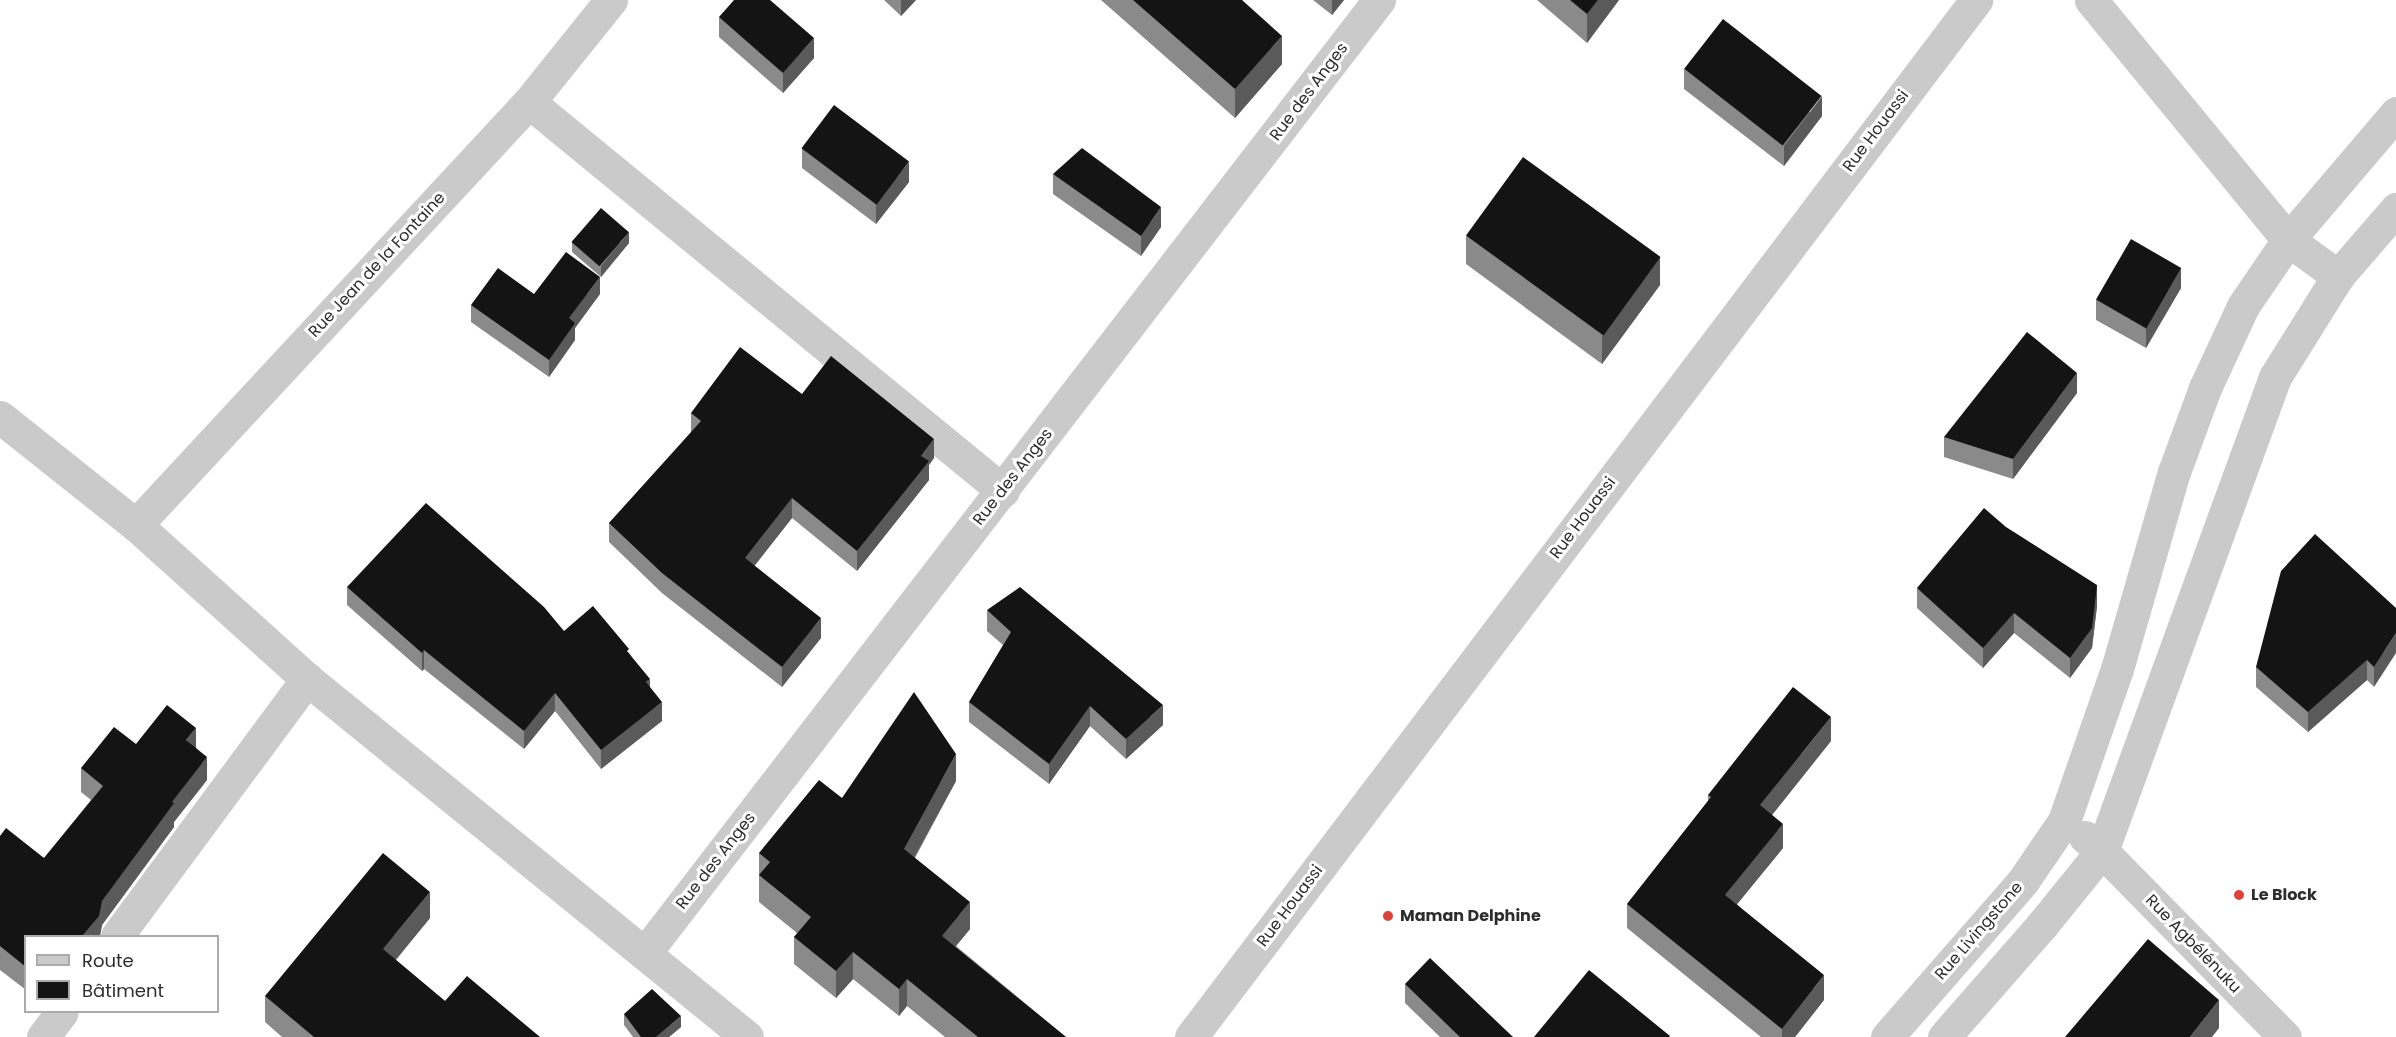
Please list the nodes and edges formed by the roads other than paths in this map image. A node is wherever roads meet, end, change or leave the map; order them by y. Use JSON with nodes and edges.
{"nodes":[{"id":1,"x":611,"y":0,"type":"edge"},
{"id":2,"x":1379,"y":0,"type":"edge"},
{"id":3,"x":1976,"y":0,"type":"edge"},
{"id":4,"x":2091,"y":0,"type":"edge"},
{"id":5,"x":529,"y":102,"type":"junction"},
{"id":6,"x":2396,"y":113,"type":"edge"},
{"id":7,"x":2396,"y":209,"type":"edge"},
{"id":8,"x":2288,"y":240,"type":"junction"},
{"id":9,"x":2338,"y":276,"type":"junction"},
{"id":10,"x":0,"y":417,"type":"edge"},
{"id":11,"x":1003,"y":491,"type":"junction"},
{"id":12,"x":136,"y":525,"type":"junction"},
{"id":13,"x":307,"y":679,"type":"junction"},
{"id":14,"x":2064,"y":821,"type":"junction"},
{"id":15,"x":2102,"y":851,"type":"junction"},
{"id":16,"x":118,"y":935,"type":"edge"},
{"id":17,"x":645,"y":952,"type":"junction"},
{"id":18,"x":61,"y":1013,"type":"edge"},
{"id":19,"x":43,"y":1037,"type":"edge"},
{"id":20,"x":747,"y":1037,"type":"edge"},
{"id":21,"x":1191,"y":1037,"type":"edge"},
{"id":22,"x":1887,"y":1037,"type":"edge"},
{"id":23,"x":1944,"y":1037,"type":"edge"},
{"id":24,"x":2285,"y":1037,"type":"edge"}],
"edges":[{"from":1,"to":5,"type":"street","name":"Rue Jean de la Fontaine"},
{"from":2,"to":11,"type":"street","name":"Rue des Anges"},
{"from":3,"to":21,"type":"street","name":"Rue Houassi"},
{"from":4,"to":8,"type":"street"},
{"from":5,"to":11,"type":"street"},
{"from":5,"to":12,"type":"street","name":"Rue Jean de la Fontaine"},
{"from":6,"to":8,"type":"street","name":"Rue Livingstone"},
{"from":7,"to":9,"type":"street"},
{"from":8,"to":9,"type":"street"},
{"from":8,"to":14,"type":"street","name":"Rue Livingstone"},
{"from":9,"to":15,"type":"street"},
{"from":10,"to":12,"type":"street"},
{"from":11,"to":17,"type":"street","name":"Rue des Anges"},
{"from":12,"to":13,"type":"street"},
{"from":13,"to":16,"type":"street"},
{"from":13,"to":17,"type":"street"},
{"from":14,"to":15,"type":"street","name":"Rue Agbélénuku"},
{"from":14,"to":22,"type":"street","name":"Rue Livingstone"},
{"from":15,"to":23,"type":"street"},
{"from":15,"to":24,"type":"street","name":"Rue Agbélénuku"},
{"from":17,"to":20,"type":"street"},
{"from":18,"to":19,"type":"street"}]}
